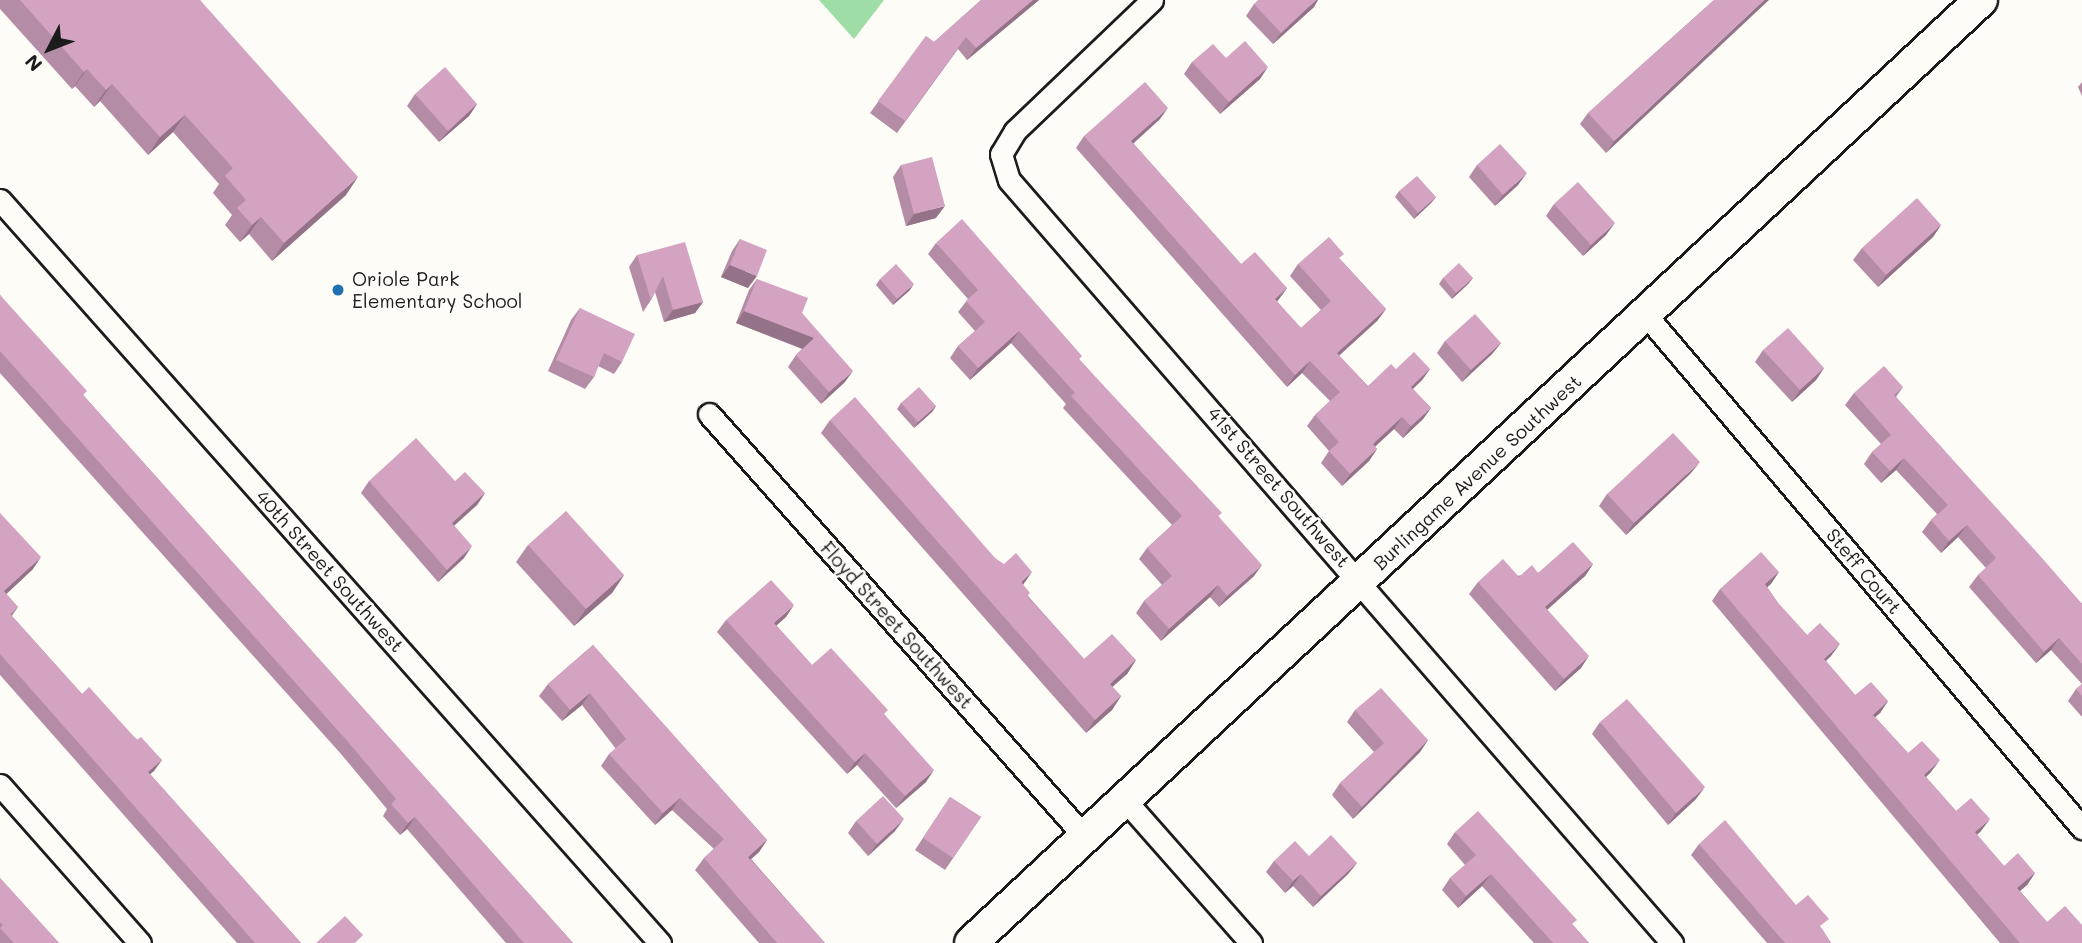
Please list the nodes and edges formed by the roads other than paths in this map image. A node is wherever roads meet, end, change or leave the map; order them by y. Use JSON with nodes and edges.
{"nodes":[{"id":1,"x":1152,"y":0,"type":"edge"},
{"id":2,"x":1981,"y":0,"type":"edge"},
{"id":3,"x":0,"y":200,"type":"edge"},
{"id":4,"x":1645,"y":314,"type":"junction"},
{"id":5,"x":709,"y":414,"type":"dead end"},
{"id":6,"x":1362,"y":581,"type":"junction"},
{"id":7,"x":0,"y":785,"type":"edge"},
{"id":8,"x":1124,"y":799,"type":"junction"},
{"id":9,"x":2082,"y":828,"type":"edge"},
{"id":10,"x":1084,"y":836,"type":"junction"},
{"id":11,"x":140,"y":943,"type":"edge"},
{"id":12,"x":660,"y":943,"type":"edge"},
{"id":13,"x":971,"y":943,"type":"edge"},
{"id":14,"x":1251,"y":943,"type":"edge"},
{"id":15,"x":1672,"y":943,"type":"edge"}],
"edges":[{"from":1,"to":6,"type":"street","name":"41st Street Southwest"},
{"from":2,"to":4,"type":"street","name":"Burlingame Avenue Southwest"},
{"from":3,"to":12,"type":"street","name":"40th Street Southwest"},
{"from":4,"to":6,"type":"street","name":"Burlingame Avenue Southwest"},
{"from":4,"to":9,"type":"street","name":"Steff Court"},
{"from":5,"to":10,"type":"street","name":"Floyd Street Southwest"},
{"from":6,"to":8,"type":"street","name":"Burlingame Avenue Southwest"},
{"from":6,"to":15,"type":"street","name":"41st Street Southwest"},
{"from":7,"to":11,"type":"street"},
{"from":8,"to":10,"type":"street","name":"Burlingame Avenue Southwest"},
{"from":8,"to":14,"type":"street"},
{"from":10,"to":13,"type":"street","name":"Burlingame Avenue Southwest"}]}
